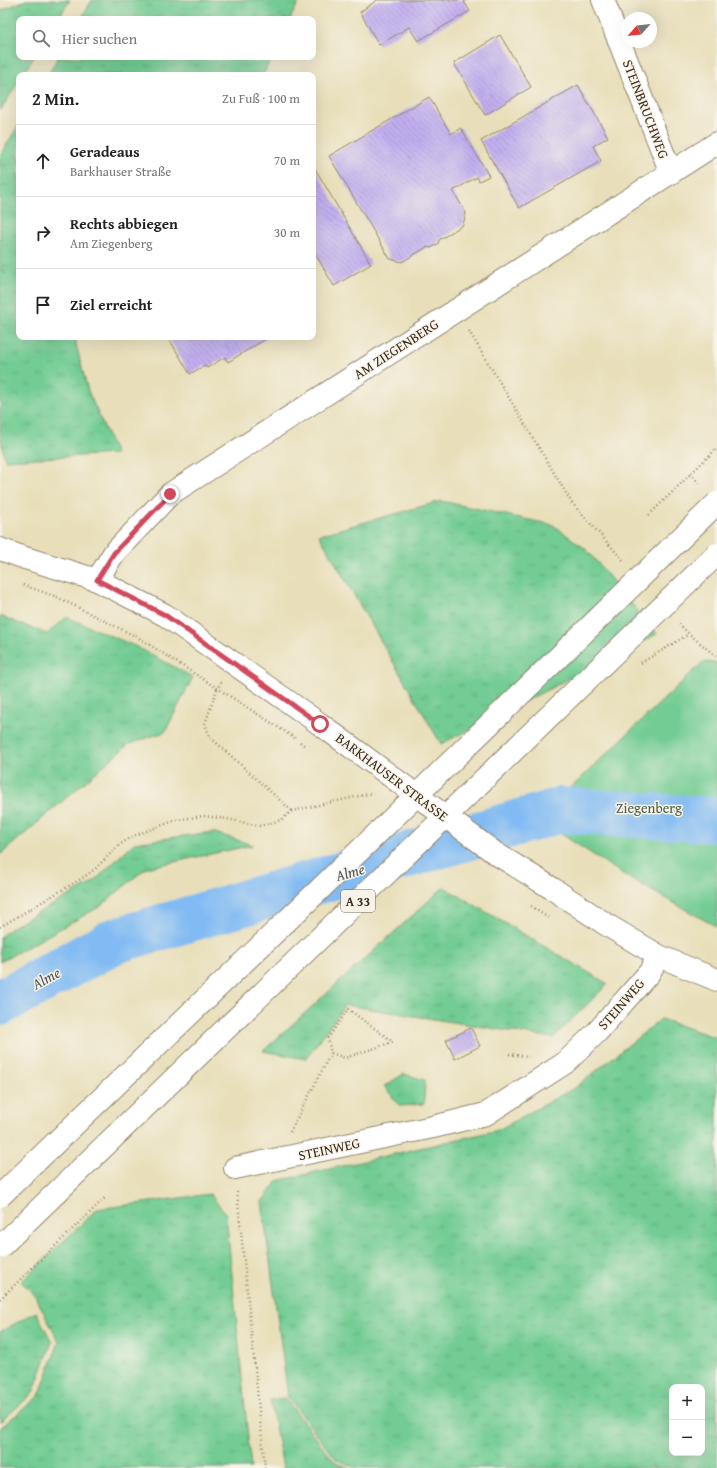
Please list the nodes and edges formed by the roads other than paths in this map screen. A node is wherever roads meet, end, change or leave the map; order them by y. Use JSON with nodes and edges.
{"nodes":[{"id":1,"x":603,"y":0,"type":"edge"},
{"id":2,"x":717,"y":143,"type":"edge"},
{"id":3,"x":671,"y":173,"type":"junction"},
{"id":4,"x":717,"y":503,"type":"edge"},
{"id":5,"x":0,"y":549,"type":"edge"},
{"id":6,"x":717,"y":554,"type":"edge"},
{"id":7,"x":97,"y":580,"type":"junction"},
{"id":8,"x":659,"y":956,"type":"junction"},
{"id":9,"x":717,"y":980,"type":"edge"},
{"id":10,"x":235,"y":1168,"type":"road end"},
{"id":11,"x":0,"y":1196,"type":"edge"},
{"id":12,"x":0,"y":1247,"type":"edge"}],
"edges":[{"from":1,"to":3,"type":"main road","name":"STEINBRUCHWEG"},
{"from":2,"to":3,"type":"main road","name":"AM ZIEGENBERG"},
{"from":3,"to":7,"type":"main road","name":"AM ZIEGENBERG"},
{"from":4,"to":11,"type":"main road","number":"A 33","bridge":true},
{"from":5,"to":7,"type":"main road","name":"BARKHAUSER STRASSE"},
{"from":6,"to":12,"type":"main road","number":"A 33","bridge":true},
{"from":7,"to":8,"type":"main road","name":"BARKHAUSER STRASSE","bridge":true},
{"from":8,"to":9,"type":"main road","name":"BARKHAUSER STRASSE"},
{"from":8,"to":10,"type":"main road","name":"STEINWEG"}]}
